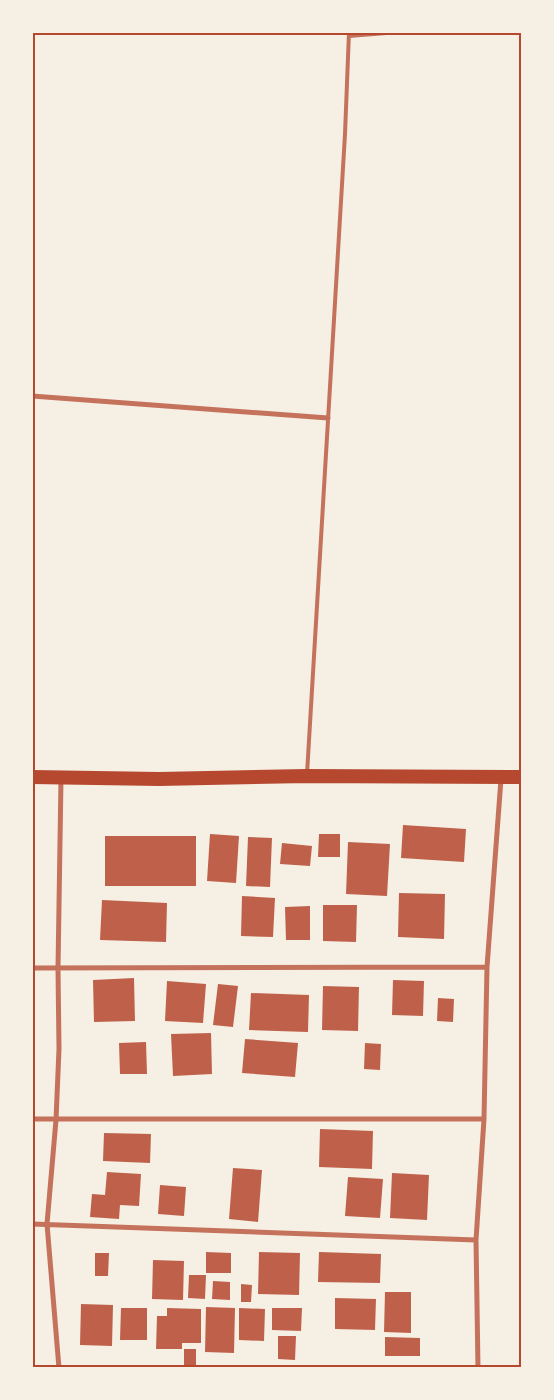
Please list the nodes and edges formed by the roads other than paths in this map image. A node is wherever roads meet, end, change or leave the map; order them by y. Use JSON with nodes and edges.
{"nodes":[{"id":1,"x":399,"y":32,"type":"edge"},
{"id":2,"x":349,"y":34,"type":"edge"},
{"id":3,"x":32,"y":396,"type":"edge"},
{"id":4,"x":328,"y":418,"type":"junction"},
{"id":5,"x":306,"y":776,"type":"junction"},
{"id":6,"x":61,"y":777,"type":"junction"},
{"id":7,"x":501,"y":777,"type":"junction"},
{"id":8,"x":522,"y":777,"type":"edge"},
{"id":9,"x":32,"y":778,"type":"edge"},
{"id":10,"x":487,"y":967,"type":"junction"},
{"id":11,"x":32,"y":968,"type":"edge"},
{"id":12,"x":58,"y":968,"type":"junction"},
{"id":13,"x":32,"y":1119,"type":"edge"},
{"id":14,"x":484,"y":1119,"type":"junction"},
{"id":15,"x":56,"y":1120,"type":"junction"},
{"id":16,"x":32,"y":1224,"type":"edge"},
{"id":17,"x":47,"y":1224,"type":"junction"},
{"id":18,"x":476,"y":1240,"type":"junction"},
{"id":19,"x":59,"y":1368,"type":"edge"},
{"id":20,"x":478,"y":1368,"type":"edge"}],
"edges":[{"from":1,"to":2,"type":"lane"},
{"from":2,"to":4,"type":"lane"},
{"from":3,"to":4,"type":"street"},
{"from":4,"to":5,"type":"lane"},
{"from":5,"to":6,"type":"highway"},
{"from":5,"to":7,"type":"highway"},
{"from":6,"to":9,"type":"highway"},
{"from":6,"to":12,"type":"street"},
{"from":7,"to":8,"type":"highway"},
{"from":7,"to":10,"type":"street"},
{"from":10,"to":12,"type":"street"},
{"from":10,"to":14,"type":"street"},
{"from":11,"to":12,"type":"street"},
{"from":12,"to":15,"type":"street"},
{"from":13,"to":15,"type":"street"},
{"from":14,"to":15,"type":"street"},
{"from":14,"to":18,"type":"street"},
{"from":15,"to":17,"type":"street"},
{"from":16,"to":17,"type":"street"},
{"from":17,"to":18,"type":"street"},
{"from":17,"to":19,"type":"street"},
{"from":18,"to":20,"type":"street"}]}
